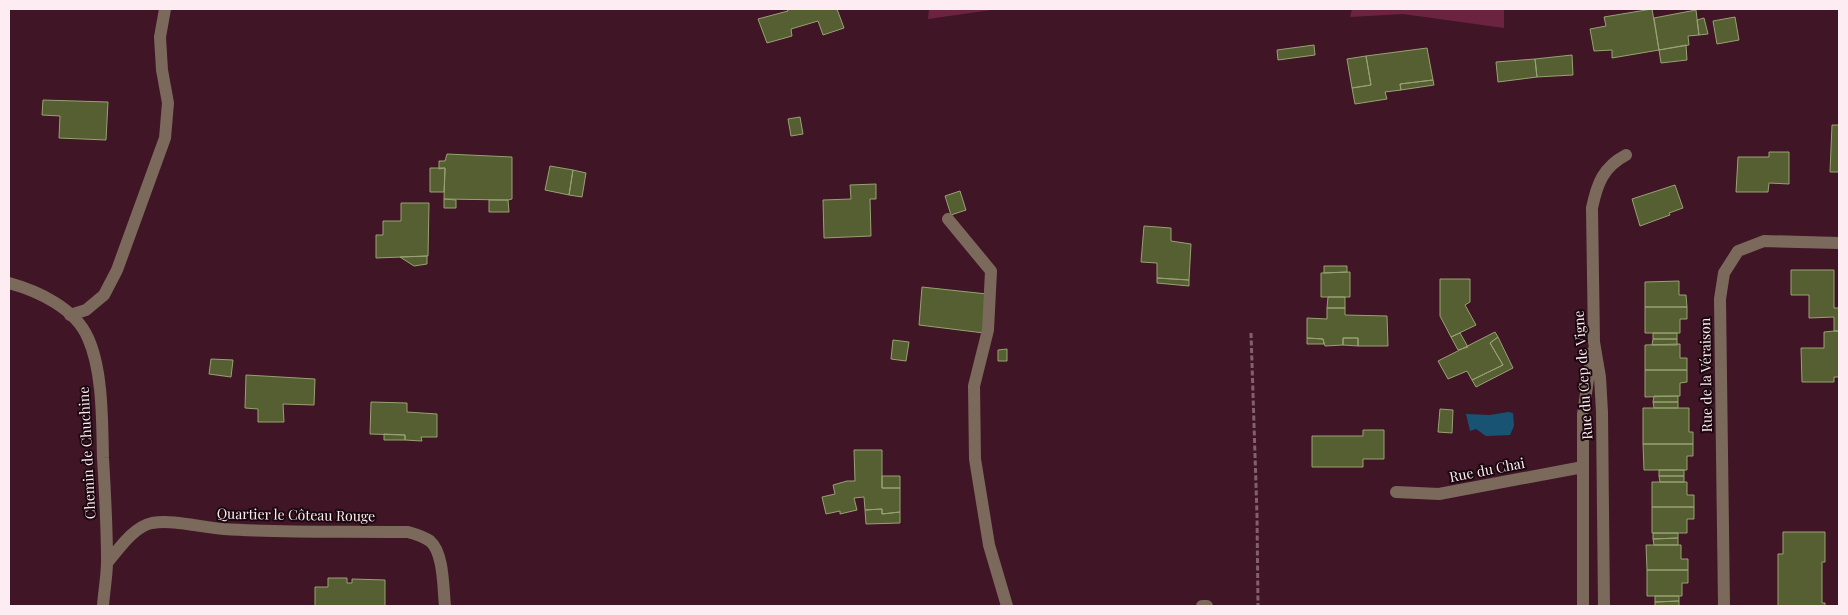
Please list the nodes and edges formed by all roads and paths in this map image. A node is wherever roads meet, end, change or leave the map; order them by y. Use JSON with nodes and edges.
{"nodes":[{"id":1,"x":165,"y":9,"type":"edge"},
{"id":2,"x":1626,"y":156,"type":"dead end"},
{"id":3,"x":948,"y":219,"type":"dead end"},
{"id":4,"x":1839,"y":244,"type":"edge"},
{"id":5,"x":9,"y":283,"type":"edge"},
{"id":6,"x":70,"y":316,"type":"junction"},
{"id":7,"x":1251,"y":334,"type":"dead end"},
{"id":8,"x":1594,"y":342,"type":"junction"},
{"id":9,"x":1583,"y":467,"type":"junction"},
{"id":10,"x":1396,"y":492,"type":"dead end"},
{"id":11,"x":107,"y":563,"type":"junction"},
{"id":12,"x":103,"y":606,"type":"edge"},
{"id":13,"x":445,"y":606,"type":"edge"},
{"id":14,"x":1007,"y":606,"type":"edge"},
{"id":15,"x":1202,"y":606,"type":"edge"},
{"id":16,"x":1207,"y":606,"type":"edge"},
{"id":17,"x":1258,"y":606,"type":"edge"},
{"id":18,"x":1583,"y":606,"type":"edge"},
{"id":19,"x":1604,"y":606,"type":"edge"},
{"id":20,"x":1724,"y":606,"type":"edge"}],
"edges":[{"from":1,"to":6,"type":"street"},
{"from":2,"to":8,"type":"street","name":"Rue du Cep de Vigne"},
{"from":3,"to":14,"type":"street"},
{"from":4,"to":20,"type":"street","name":"Rue de la Véraison"},
{"from":5,"to":6,"type":"street","name":"Chemin de Chuchine"},
{"from":6,"to":11,"type":"street","name":"Chemin de Chuchine"},
{"from":7,"to":17,"type":"path"},
{"from":8,"to":9,"type":"street"},
{"from":8,"to":19,"type":"street","name":"Rue du Cep de Vigne"},
{"from":9,"to":10,"type":"street","name":"Rue du Chai"},
{"from":9,"to":18,"type":"street"},
{"from":11,"to":12,"type":"street","name":"Chemin de Chuchine"},
{"from":11,"to":13,"type":"street","name":"Quartier le Côteau Rouge"},
{"from":15,"to":16,"type":"street"}]}
